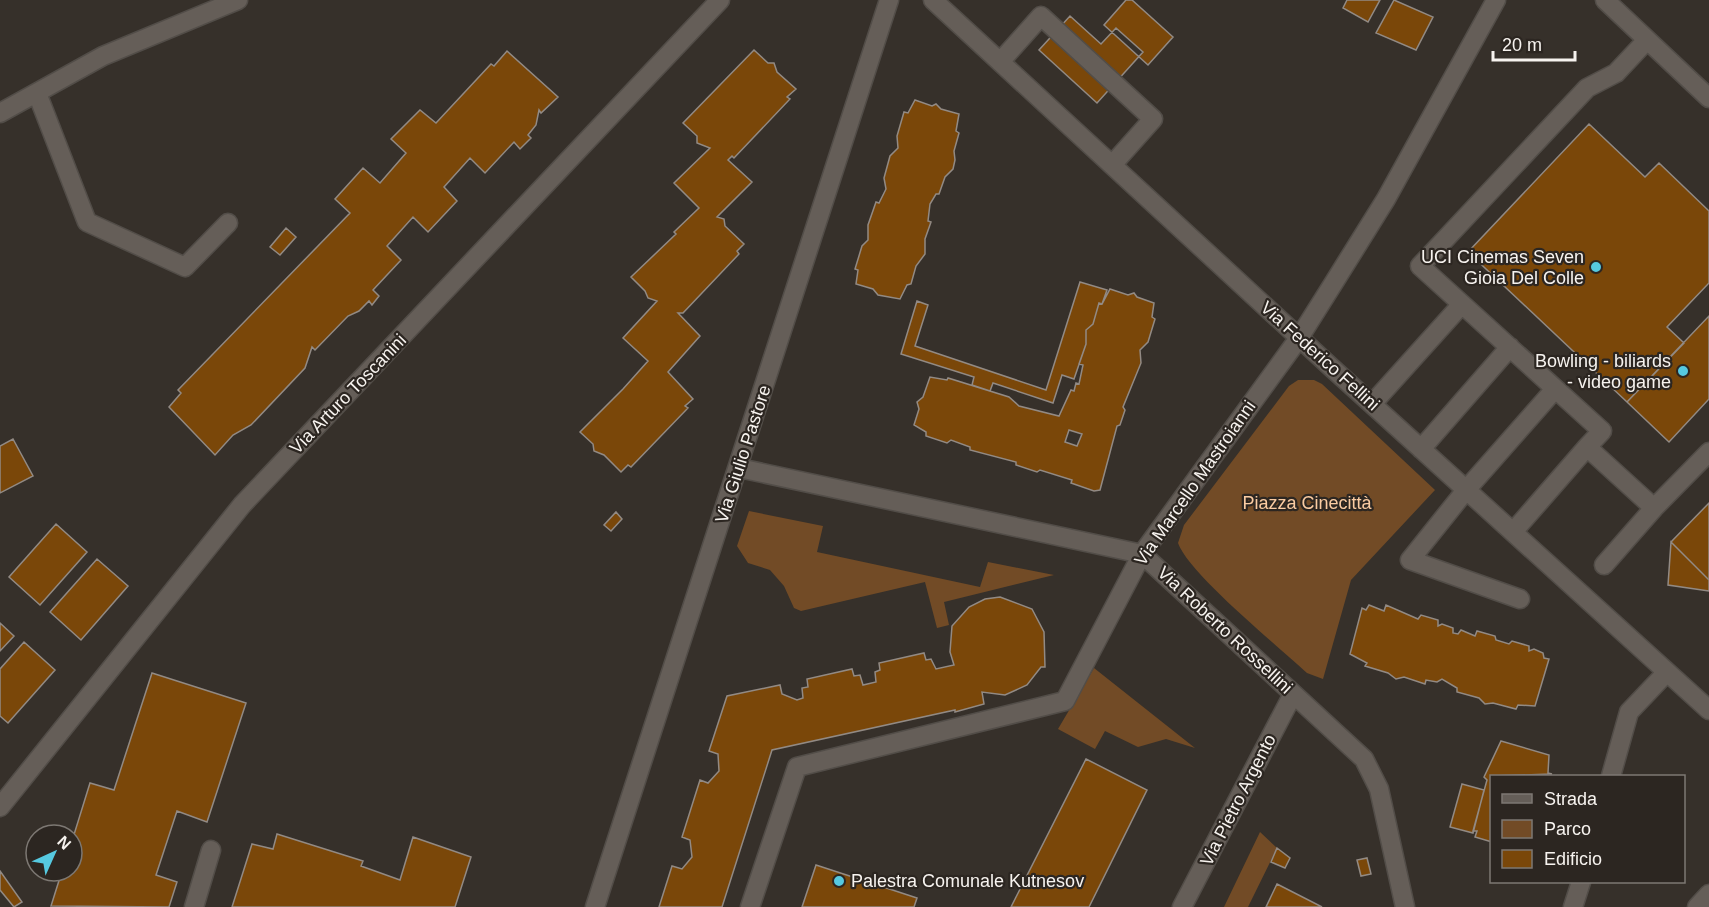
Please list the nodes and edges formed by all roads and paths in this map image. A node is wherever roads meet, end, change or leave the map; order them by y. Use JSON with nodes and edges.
{"nodes":[{"id":1,"x":238,"y":0,"type":"edge"},
{"id":2,"x":720,"y":0,"type":"edge"},
{"id":3,"x":889,"y":0,"type":"edge"},
{"id":4,"x":933,"y":0,"type":"edge"},
{"id":5,"x":1496,"y":0,"type":"edge"},
{"id":6,"x":1605,"y":0,"type":"edge"},
{"id":7,"x":1647,"y":40,"type":"junction"},
{"id":8,"x":1000,"y":62,"type":"junction"},
{"id":9,"x":37,"y":93,"type":"junction"},
{"id":10,"x":1709,"y":98,"type":"edge"},
{"id":11,"x":0,"y":113,"type":"edge"},
{"id":12,"x":1112,"y":165,"type":"junction"},
{"id":13,"x":228,"y":223,"type":"dead end"},
{"id":14,"x":1462,"y":304,"type":"junction"},
{"id":15,"x":1299,"y":338,"type":"junction"},
{"id":16,"x":1510,"y":347,"type":"junction"},
{"id":17,"x":1555,"y":389,"type":"junction"},
{"id":18,"x":1372,"y":404,"type":"junction"},
{"id":19,"x":1587,"y":447,"type":"junction"},
{"id":20,"x":1421,"y":449,"type":"junction"},
{"id":21,"x":1709,"y":452,"type":"edge"},
{"id":22,"x":739,"y":468,"type":"junction"},
{"id":23,"x":1466,"y":490,"type":"junction"},
{"id":24,"x":1654,"y":507,"type":"junction"},
{"id":25,"x":1513,"y":532,"type":"junction"},
{"id":26,"x":1142,"y":554,"type":"junction"},
{"id":27,"x":1604,"y":565,"type":"dead end"},
{"id":28,"x":1520,"y":599,"type":"dead end"},
{"id":29,"x":1667,"y":672,"type":"junction"},
{"id":30,"x":1293,"y":693,"type":"junction"},
{"id":31,"x":1709,"y":710,"type":"edge"},
{"id":32,"x":1612,"y":775,"type":"edge"},
{"id":33,"x":0,"y":807,"type":"edge"},
{"id":34,"x":211,"y":850,"type":"dead end"},
{"id":35,"x":1581,"y":883,"type":"edge"},
{"id":36,"x":1709,"y":894,"type":"edge"},
{"id":37,"x":194,"y":907,"type":"edge"},
{"id":38,"x":595,"y":907,"type":"edge"},
{"id":39,"x":750,"y":907,"type":"edge"},
{"id":40,"x":1182,"y":907,"type":"edge"},
{"id":41,"x":1406,"y":907,"type":"edge"},
{"id":42,"x":1573,"y":907,"type":"edge"},
{"id":43,"x":1697,"y":907,"type":"edge"}],
"edges":[{"from":1,"to":9,"type":"street"},
{"from":2,"to":33,"type":"street","name":"Via Arturo Toscanini"},
{"from":3,"to":22,"type":"street","name":"Via Giulio Pastore"},
{"from":4,"to":8,"type":"street","name":"Via Federico Fellini"},
{"from":5,"to":15,"type":"street","name":"Via Marcello Mastroianni"},
{"from":6,"to":7,"type":"street"},
{"from":7,"to":10,"type":"street"},
{"from":7,"to":14,"type":"street"},
{"from":8,"to":12,"type":"street","name":"Via Federico Fellini"},
{"from":8,"to":12,"type":"street"},
{"from":9,"to":11,"type":"street"},
{"from":9,"to":13,"type":"street"},
{"from":12,"to":15,"type":"street","name":"Via Federico Fellini"},
{"from":14,"to":16,"type":"street"},
{"from":14,"to":18,"type":"street"},
{"from":15,"to":18,"type":"street","name":"Via Federico Fellini"},
{"from":15,"to":26,"type":"street","name":"Via Marcello Mastroianni"},
{"from":16,"to":17,"type":"street"},
{"from":16,"to":20,"type":"street"},
{"from":17,"to":19,"type":"street"},
{"from":17,"to":23,"type":"street"},
{"from":18,"to":20,"type":"street","name":"Via Federico Fellini"},
{"from":19,"to":24,"type":"street"},
{"from":19,"to":25,"type":"street"},
{"from":20,"to":23,"type":"street","name":"Via Federico Fellini"},
{"from":21,"to":24,"type":"street"},
{"from":22,"to":26,"type":"street","name":"Via Roberto Rossellini"},
{"from":22,"to":38,"type":"street","name":"Via Giulio Pastore"},
{"from":23,"to":25,"type":"street","name":"Via Federico Fellini"},
{"from":23,"to":28,"type":"street"},
{"from":24,"to":27,"type":"street"},
{"from":25,"to":29,"type":"street","name":"Via Federico Fellini"},
{"from":26,"to":30,"type":"street","name":"Via Roberto Rossellini"},
{"from":26,"to":39,"type":"street","name":"Via Marcello Mastroianni"},
{"from":29,"to":31,"type":"street","name":"Via Federico Fellini"},
{"from":29,"to":32,"type":"street"},
{"from":30,"to":40,"type":"street","name":"Via Pietro Argento"},
{"from":30,"to":41,"type":"street","name":"Via Roberto Rossellini"},
{"from":34,"to":37,"type":"street"},
{"from":35,"to":42,"type":"street"},
{"from":36,"to":43,"type":"street"}]}
